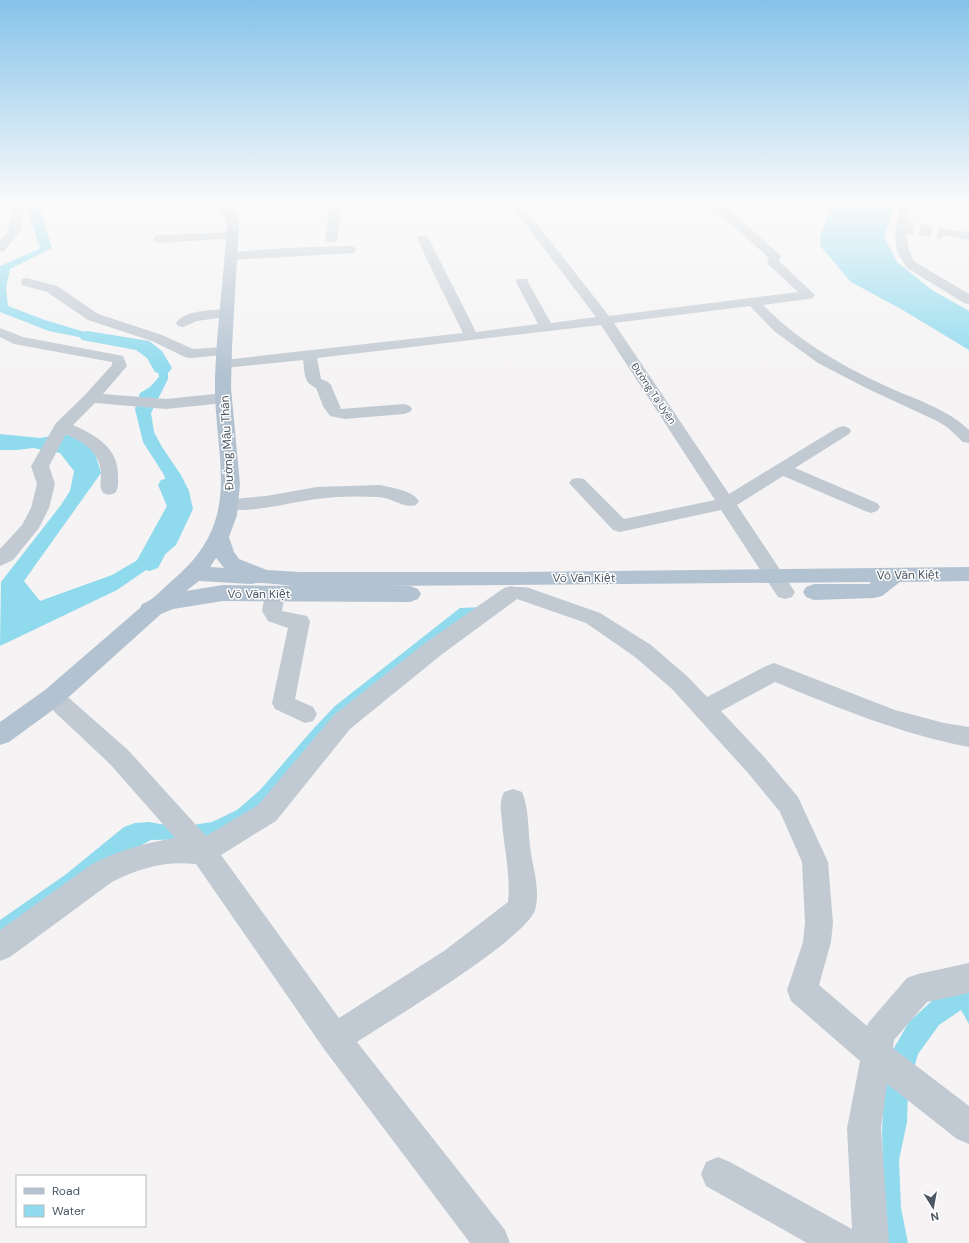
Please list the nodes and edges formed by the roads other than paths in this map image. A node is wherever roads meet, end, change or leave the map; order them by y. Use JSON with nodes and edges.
{"nodes":[{"id":1,"x":232,"y":259,"type":"edge"},
{"id":2,"x":433,"y":259,"type":"edge"},
{"id":3,"x":558,"y":259,"type":"edge"},
{"id":4,"x":774,"y":259,"type":"edge"},
{"id":5,"x":906,"y":259,"type":"edge"},
{"id":6,"x":27,"y":282,"type":"dead end"},
{"id":7,"x":522,"y":282,"type":"dead end"},
{"id":8,"x":969,"y":300,"type":"edge"},
{"id":9,"x":752,"y":302,"type":"junction"},
{"id":10,"x":226,"y":313,"type":"junction"},
{"id":11,"x":605,"y":320,"type":"junction"},
{"id":12,"x":184,"y":323,"type":"dead end"},
{"id":13,"x":547,"y":327,"type":"junction"},
{"id":14,"x":0,"y":332,"type":"edge"},
{"id":15,"x":471,"y":336,"type":"junction"},
{"id":16,"x":309,"y":354,"type":"junction"},
{"id":17,"x":224,"y":358,"type":"junction"},
{"id":18,"x":91,"y":398,"type":"junction"},
{"id":19,"x":224,"y":398,"type":"junction"},
{"id":20,"x":404,"y":409,"type":"dead end"},
{"id":21,"x":62,"y":426,"type":"junction"},
{"id":22,"x":843,"y":431,"type":"dead end"},
{"id":23,"x":969,"y":438,"type":"edge"},
{"id":24,"x":782,"y":469,"type":"junction"},
{"id":25,"x":578,"y":483,"type":"dead end"},
{"id":26,"x":109,"y":489,"type":"dead end"},
{"id":27,"x":410,"y":501,"type":"dead end"},
{"id":28,"x":727,"y":502,"type":"junction"},
{"id":29,"x":229,"y":504,"type":"junction"},
{"id":30,"x":871,"y":507,"type":"dead end"},
{"id":31,"x":219,"y":537,"type":"junction"},
{"id":32,"x":0,"y":559,"type":"edge"},
{"id":33,"x":194,"y":573,"type":"junction"},
{"id":34,"x":967,"y":574,"type":"edge"},
{"id":35,"x":894,"y":576,"type":"junction"},
{"id":36,"x":780,"y":584,"type":"junction"},
{"id":37,"x":268,"y":588,"type":"junction"},
{"id":38,"x":516,"y":593,"type":"junction"},
{"id":39,"x":217,"y":594,"type":"junction"},
{"id":40,"x":150,"y":610,"type":"junction"},
{"id":41,"x":53,"y":697,"type":"junction"},
{"id":42,"x":704,"y":709,"type":"junction"},
{"id":43,"x":305,"y":714,"type":"dead end"},
{"id":44,"x":0,"y":735,"type":"edge"},
{"id":45,"x":969,"y":738,"type":"edge"},
{"id":46,"x":513,"y":800,"type":"dead end"},
{"id":47,"x":200,"y":849,"type":"junction"},
{"id":48,"x":0,"y":947,"type":"edge"},
{"id":49,"x":969,"y":978,"type":"edge"},
{"id":50,"x":336,"y":1038,"type":"junction"},
{"id":51,"x":882,"y":1058,"type":"junction"},
{"id":52,"x":963,"y":1121,"type":"edge"},
{"id":53,"x":718,"y":1174,"type":"dead end"},
{"id":54,"x":492,"y":1243,"type":"edge"},
{"id":55,"x":842,"y":1243,"type":"edge"},
{"id":56,"x":871,"y":1243,"type":"edge"}],
"edges":[{"from":1,"to":10,"type":"main road","name":"Đường Mậu Thân"},
{"from":2,"to":15,"type":"street"},
{"from":3,"to":11,"type":"street","name":"Đường Tạ Uyên"},
{"from":4,"to":9,"type":"street"},
{"from":5,"to":8,"type":"street"},
{"from":6,"to":17,"type":"street"},
{"from":7,"to":13,"type":"street"},
{"from":9,"to":11,"type":"street"},
{"from":9,"to":23,"type":"street"},
{"from":10,"to":12,"type":"street"},
{"from":10,"to":17,"type":"main road","name":"Đường Mậu Thân"},
{"from":11,"to":13,"type":"street"},
{"from":11,"to":28,"type":"street","name":"Đường Tạ Uyên"},
{"from":13,"to":15,"type":"street"},
{"from":14,"to":18,"type":"street"},
{"from":15,"to":16,"type":"street"},
{"from":16,"to":17,"type":"street"},
{"from":16,"to":20,"type":"street"},
{"from":17,"to":19,"type":"main road","name":"Đường Mậu Thân"},
{"from":18,"to":19,"type":"street"},
{"from":18,"to":21,"type":"street"},
{"from":19,"to":29,"type":"main road","name":"Đường Mậu Thân"},
{"from":21,"to":26,"type":"street"},
{"from":21,"to":32,"type":"street"},
{"from":22,"to":24,"type":"street"},
{"from":24,"to":28,"type":"street"},
{"from":24,"to":30,"type":"street"},
{"from":25,"to":28,"type":"street"},
{"from":27,"to":29,"type":"street"},
{"from":28,"to":36,"type":"street","name":"Đường Tạ Uyên"},
{"from":29,"to":31,"type":"main road","name":"Đường Mậu Thân"},
{"from":31,"to":33,"type":"main road","name":"Đường Mậu Thân"},
{"from":31,"to":37,"type":"main road","name":"Võ Văn Kiệt"},
{"from":33,"to":37,"type":"main road"},
{"from":33,"to":39,"type":"main road"},
{"from":33,"to":40,"type":"main road","name":"Đường Mậu Thân"},
{"from":34,"to":35,"type":"main road","name":"Võ Văn Kiệt"},
{"from":35,"to":36,"type":"main road","name":"Võ Văn Kiệt"},
{"from":35,"to":36,"type":"main road","name":"Võ Văn Kiệt"},
{"from":36,"to":37,"type":"main road","name":"Võ Văn Kiệt"},
{"from":36,"to":38,"type":"main road","name":"Võ Văn Kiệt"},
{"from":37,"to":38,"type":"main road","name":"Võ Văn Kiệt"},
{"from":37,"to":39,"type":"main road","name":"Võ Văn Kiệt"},
{"from":37,"to":43,"type":"street"},
{"from":38,"to":42,"type":"street"},
{"from":38,"to":47,"type":"street"},
{"from":39,"to":40,"type":"main road","name":"Võ Văn Kiệt"},
{"from":40,"to":41,"type":"main road","name":"Đường Mậu Thân"},
{"from":41,"to":44,"type":"main road","name":"Đường Mậu Thân"},
{"from":41,"to":47,"type":"street"},
{"from":42,"to":45,"type":"street"},
{"from":42,"to":51,"type":"street"},
{"from":46,"to":50,"type":"street"},
{"from":47,"to":48,"type":"street"},
{"from":47,"to":50,"type":"street"},
{"from":49,"to":51,"type":"street"},
{"from":50,"to":54,"type":"street"},
{"from":51,"to":52,"type":"street"},
{"from":51,"to":56,"type":"street"},
{"from":53,"to":55,"type":"street"}]}
